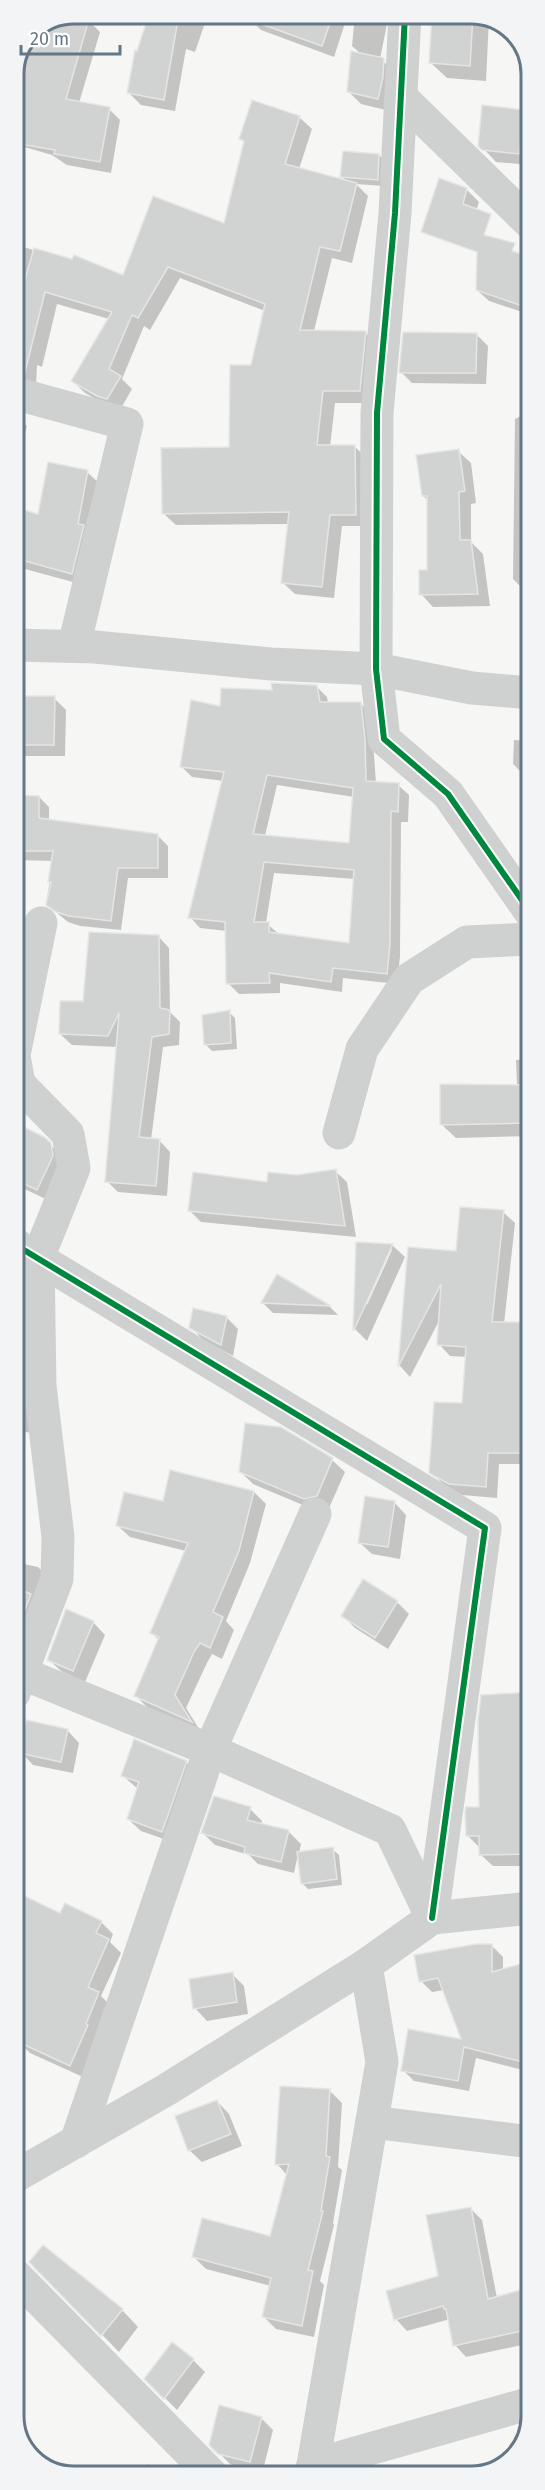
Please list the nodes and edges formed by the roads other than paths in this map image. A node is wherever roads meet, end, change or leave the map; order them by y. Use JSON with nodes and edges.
{"nodes":[{"id":1,"x":405,"y":24,"type":"edge"},
{"id":2,"x":401,"y":97,"type":"junction"},
{"id":3,"x":521,"y":213,"type":"edge"},
{"id":4,"x":24,"y":396,"type":"edge"},
{"id":5,"x":24,"y":645,"type":"edge"},
{"id":6,"x":74,"y":646,"type":"junction"},
{"id":7,"x":376,"y":669,"type":"junction"},
{"id":8,"x":521,"y":692,"type":"edge"},
{"id":9,"x":521,"y":899,"type":"edge"},
{"id":10,"x":41,"y":923,"type":"dead end"},
{"id":11,"x":521,"y":939,"type":"edge"},
{"id":12,"x":24,"y":1007,"type":"edge"},
{"id":13,"x":24,"y":1089,"type":"edge"},
{"id":14,"x":339,"y":1132,"type":"dead end"},
{"id":15,"x":26,"y":1251,"type":"edge"},
{"id":16,"x":315,"y":1514,"type":"dead end"},
{"id":17,"x":24,"y":1662,"type":"edge"},
{"id":18,"x":24,"y":1682,"type":"edge"},
{"id":19,"x":210,"y":1750,"type":"junction"},
{"id":20,"x":521,"y":1909,"type":"edge"},
{"id":21,"x":432,"y":1918,"type":"junction"},
{"id":22,"x":366,"y":1965,"type":"junction"},
{"id":23,"x":372,"y":2122,"type":"junction"},
{"id":24,"x":521,"y":2141,"type":"edge"},
{"id":25,"x":76,"y":2142,"type":"junction"},
{"id":26,"x":24,"y":2173,"type":"edge"},
{"id":27,"x":24,"y":2284,"type":"edge"},
{"id":28,"x":521,"y":2406,"type":"edge"},
{"id":29,"x":202,"y":2466,"type":"edge"},
{"id":30,"x":312,"y":2466,"type":"edge"},
{"id":31,"x":324,"y":2466,"type":"edge"}],
"edges":[{"from":1,"to":2,"type":"street"},
{"from":2,"to":3,"type":"street"},
{"from":2,"to":7,"type":"street"},
{"from":4,"to":6,"type":"street"},
{"from":5,"to":6,"type":"street"},
{"from":6,"to":7,"type":"street"},
{"from":7,"to":8,"type":"street"},
{"from":7,"to":9,"type":"street"},
{"from":10,"to":12,"type":"street"},
{"from":11,"to":14,"type":"street"},
{"from":13,"to":15,"type":"street"},
{"from":15,"to":17,"type":"street"},
{"from":15,"to":21,"type":"street"},
{"from":16,"to":19,"type":"street"},
{"from":18,"to":19,"type":"street"},
{"from":19,"to":21,"type":"street"},
{"from":19,"to":25,"type":"street"},
{"from":20,"to":21,"type":"street"},
{"from":21,"to":22,"type":"street"},
{"from":22,"to":23,"type":"street"},
{"from":22,"to":25,"type":"street"},
{"from":23,"to":24,"type":"street"},
{"from":23,"to":30,"type":"street"},
{"from":25,"to":26,"type":"street"},
{"from":27,"to":29,"type":"street"},
{"from":28,"to":31,"type":"street"}]}
